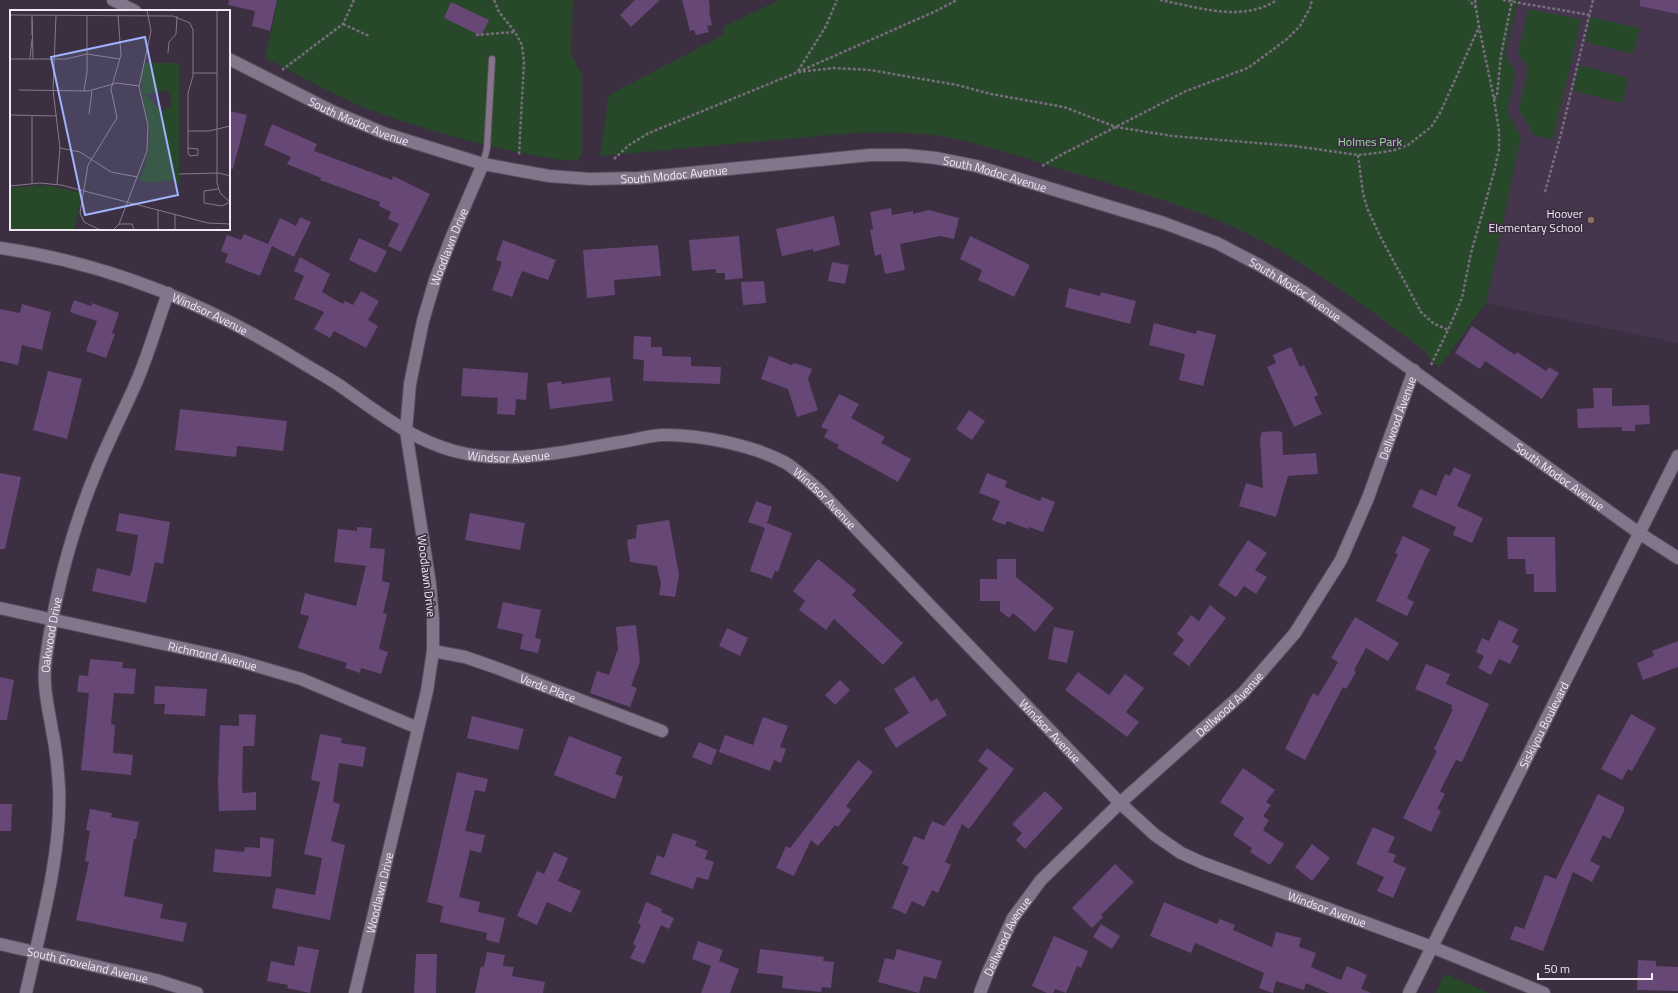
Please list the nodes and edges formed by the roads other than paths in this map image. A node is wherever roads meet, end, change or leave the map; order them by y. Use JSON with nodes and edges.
{"nodes":[{"id":1,"x":113,"y":0,"type":"edge"},
{"id":2,"x":133,"y":10,"type":"edge"},
{"id":3,"x":492,"y":59,"type":"dead end"},
{"id":4,"x":230,"y":60,"type":"edge"},
{"id":5,"x":484,"y":164,"type":"junction"},
{"id":6,"x":0,"y":248,"type":"edge"},
{"id":7,"x":168,"y":293,"type":"junction"},
{"id":8,"x":1414,"y":370,"type":"junction"},
{"id":9,"x":406,"y":431,"type":"junction"},
{"id":10,"x":1678,"y":456,"type":"edge"},
{"id":11,"x":1640,"y":533,"type":"junction"},
{"id":12,"x":1678,"y":558,"type":"edge"},
{"id":13,"x":0,"y":608,"type":"edge"},
{"id":14,"x":52,"y":618,"type":"junction"},
{"id":15,"x":433,"y":651,"type":"junction"},
{"id":16,"x":418,"y":728,"type":"junction"},
{"id":17,"x":662,"y":731,"type":"dead end"},
{"id":18,"x":1120,"y":803,"type":"junction"},
{"id":19,"x":0,"y":944,"type":"edge"},
{"id":20,"x":1432,"y":947,"type":"junction"},
{"id":21,"x":35,"y":951,"type":"junction"},
{"id":22,"x":26,"y":993,"type":"edge"},
{"id":23,"x":197,"y":993,"type":"edge"},
{"id":24,"x":355,"y":993,"type":"edge"},
{"id":25,"x":980,"y":993,"type":"edge"},
{"id":26,"x":1409,"y":993,"type":"edge"},
{"id":27,"x":1544,"y":993,"type":"edge"}],
"edges":[{"from":1,"to":2,"type":"street"},
{"from":3,"to":5,"type":"lane"},
{"from":4,"to":5,"type":"street","name":"South Modoc Avenue"},
{"from":5,"to":8,"type":"street","name":"South Modoc Avenue"},
{"from":5,"to":9,"type":"street","name":"Woodlawn Drive"},
{"from":6,"to":7,"type":"street","name":"Windsor Avenue"},
{"from":7,"to":9,"type":"street","name":"Windsor Avenue"},
{"from":7,"to":14,"type":"street","name":"Oakwood Drive"},
{"from":8,"to":11,"type":"street","name":"South Modoc Avenue"},
{"from":8,"to":18,"type":"street","name":"Dellwood Avenue"},
{"from":9,"to":15,"type":"street","name":"Woodlawn Drive"},
{"from":9,"to":18,"type":"street","name":"Windsor Avenue"},
{"from":10,"to":11,"type":"street","name":"Siskiyou Boulevard"},
{"from":11,"to":12,"type":"street","name":"South Modoc Avenue"},
{"from":11,"to":20,"type":"street","name":"Siskiyou Boulevard"},
{"from":13,"to":14,"type":"street","name":"Richmond Avenue"},
{"from":14,"to":16,"type":"street","name":"Richmond Avenue"},
{"from":14,"to":21,"type":"street","name":"Oakwood Drive"},
{"from":15,"to":16,"type":"street","name":"Woodlawn Drive"},
{"from":15,"to":17,"type":"street","name":"Verde Place"},
{"from":16,"to":24,"type":"street","name":"Woodlawn Drive"},
{"from":18,"to":20,"type":"street","name":"Windsor Avenue"},
{"from":18,"to":25,"type":"street","name":"Dellwood Avenue"},
{"from":19,"to":21,"type":"street","name":"South Groveland Avenue"},
{"from":20,"to":26,"type":"street","name":"Siskiyou Boulevard"},
{"from":20,"to":27,"type":"street","name":"Windsor Avenue"},
{"from":21,"to":22,"type":"street","name":"Oakwood Drive"},
{"from":21,"to":23,"type":"street","name":"South Groveland Avenue"}]}
